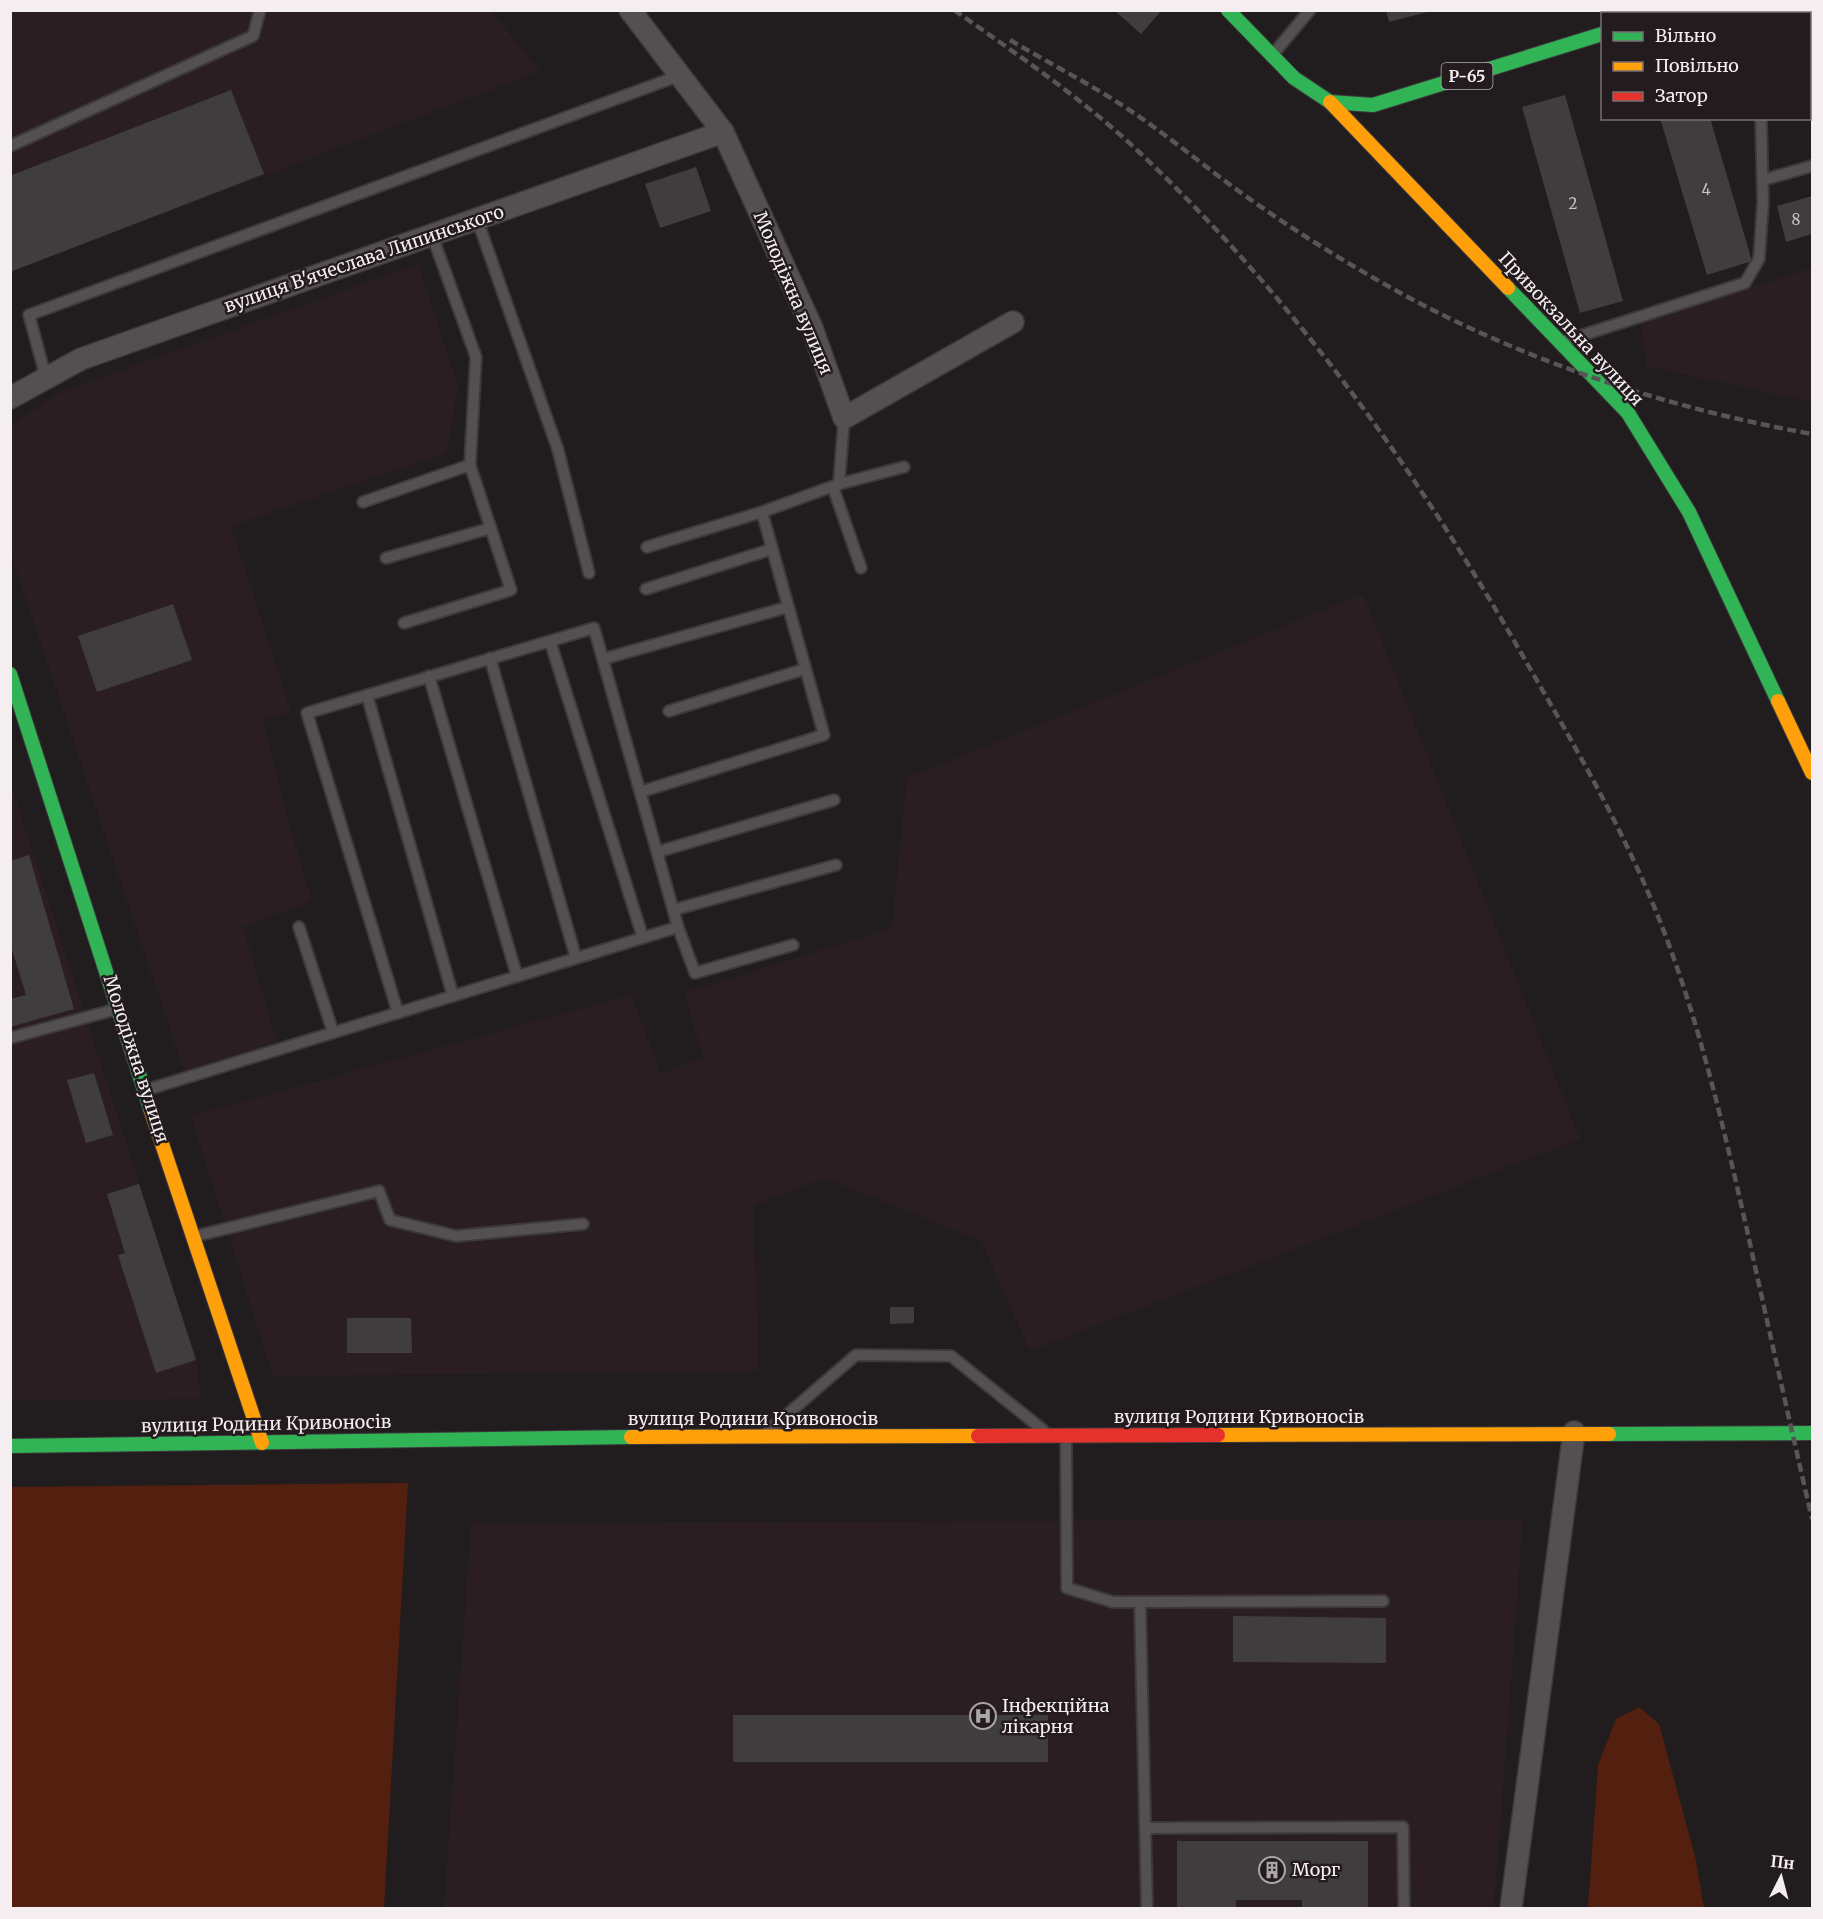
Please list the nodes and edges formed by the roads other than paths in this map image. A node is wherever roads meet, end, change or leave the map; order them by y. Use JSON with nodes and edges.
{"nodes":[{"id":1,"x":260,"y":10,"type":"edge"},
{"id":2,"x":630,"y":10,"type":"edge"},
{"id":3,"x":1228,"y":10,"type":"edge"},
{"id":4,"x":1310,"y":10,"type":"edge"},
{"id":5,"x":1601,"y":34,"type":"edge"},
{"id":6,"x":1272,"y":55,"type":"junction"},
{"id":7,"x":681,"y":75,"type":"junction"},
{"id":8,"x":1330,"y":102,"type":"junction"},
{"id":9,"x":1761,"y":120,"type":"edge"},
{"id":10,"x":723,"y":132,"type":"junction"},
{"id":11,"x":10,"y":146,"type":"edge"},
{"id":12,"x":1812,"y":166,"type":"edge"},
{"id":13,"x":1762,"y":180,"type":"junction"},
{"id":14,"x":477,"y":219,"type":"junction"},
{"id":15,"x":432,"y":235,"type":"junction"},
{"id":16,"x":1013,"y":322,"type":"dead end"},
{"id":17,"x":1561,"y":342,"type":"junction"},
{"id":18,"x":46,"y":378,"type":"junction"},
{"id":19,"x":10,"y":398,"type":"edge"},
{"id":20,"x":844,"y":418,"type":"junction"},
{"id":21,"x":470,"y":465,"type":"junction"},
{"id":22,"x":904,"y":467,"type":"dead end"},
{"id":23,"x":836,"y":486,"type":"junction"},
{"id":24,"x":363,"y":502,"type":"dead end"},
{"id":25,"x":762,"y":513,"type":"junction"},
{"id":26,"x":491,"y":528,"type":"junction"},
{"id":27,"x":647,"y":547,"type":"dead end"},
{"id":28,"x":772,"y":549,"type":"junction"},
{"id":29,"x":386,"y":558,"type":"dead end"},
{"id":30,"x":861,"y":568,"type":"dead end"},
{"id":31,"x":589,"y":573,"type":"dead end"},
{"id":32,"x":646,"y":588,"type":"dead end"},
{"id":33,"x":788,"y":607,"type":"junction"},
{"id":34,"x":404,"y":623,"type":"dead end"},
{"id":35,"x":550,"y":641,"type":"junction"},
{"id":36,"x":490,"y":658,"type":"junction"},
{"id":37,"x":603,"y":659,"type":"junction"},
{"id":38,"x":805,"y":669,"type":"junction"},
{"id":39,"x":10,"y":674,"type":"edge"},
{"id":40,"x":429,"y":676,"type":"junction"},
{"id":41,"x":367,"y":695,"type":"junction"},
{"id":42,"x":669,"y":711,"type":"dead end"},
{"id":43,"x":1812,"y":773,"type":"edge"},
{"id":44,"x":640,"y":792,"type":"junction"},
{"id":45,"x":834,"y":800,"type":"dead end"},
{"id":46,"x":657,"y":852,"type":"junction"},
{"id":47,"x":836,"y":865,"type":"dead end"},
{"id":48,"x":673,"y":910,"type":"junction"},
{"id":49,"x":299,"y":927,"type":"dead end"},
{"id":50,"x":678,"y":927,"type":"junction"},
{"id":51,"x":643,"y":938,"type":"junction"},
{"id":52,"x":793,"y":945,"type":"dead end"},
{"id":53,"x":576,"y":958,"type":"junction"},
{"id":54,"x":517,"y":976,"type":"junction"},
{"id":55,"x":453,"y":996,"type":"junction"},
{"id":56,"x":120,"y":1008,"type":"junction"},
{"id":57,"x":398,"y":1013,"type":"junction"},
{"id":58,"x":333,"y":1032,"type":"junction"},
{"id":59,"x":10,"y":1038,"type":"edge"},
{"id":60,"x":146,"y":1090,"type":"junction"},
{"id":61,"x":583,"y":1224,"type":"dead end"},
{"id":62,"x":191,"y":1237,"type":"junction"},
{"id":63,"x":1574,"y":1432,"type":"junction"},
{"id":64,"x":1812,"y":1433,"type":"edge"},
{"id":65,"x":1050,"y":1436,"type":"junction"},
{"id":66,"x":1066,"y":1436,"type":"junction"},
{"id":67,"x":762,"y":1437,"type":"junction"},
{"id":68,"x":262,"y":1443,"type":"junction"},
{"id":69,"x":10,"y":1446,"type":"edge"},
{"id":70,"x":1383,"y":1600,"type":"dead end"},
{"id":71,"x":1140,"y":1602,"type":"junction"},
{"id":72,"x":1145,"y":1828,"type":"junction"},
{"id":73,"x":1147,"y":1908,"type":"edge"},
{"id":74,"x":1404,"y":1908,"type":"edge"},
{"id":75,"x":1511,"y":1908,"type":"edge"}],
"edges":[{"from":1,"to":11,"type":"lane"},
{"from":2,"to":7,"type":"street","name":"Молодіжна вулиця"},
{"from":3,"to":6,"type":"main road","name":"Привокзальна вулиця","number":"Р-65"},
{"from":4,"to":6,"type":"lane"},
{"from":5,"to":8,"type":"main road","number":"Р-65"},
{"from":6,"to":8,"type":"main road","name":"Привокзальна вулиця","number":"Р-65"},
{"from":7,"to":10,"type":"street","name":"Молодіжна вулиця"},
{"from":7,"to":18,"type":"lane"},
{"from":8,"to":17,"type":"main road","name":"Привокзальна вулиця"},
{"from":9,"to":13,"type":"lane"},
{"from":10,"to":14,"type":"street","name":"вулиця В'ячеслава Липинського"},
{"from":10,"to":20,"type":"street","name":"Молодіжна вулиця"},
{"from":12,"to":13,"type":"lane"},
{"from":13,"to":17,"type":"lane"},
{"from":14,"to":15,"type":"street","name":"вулиця В'ячеслава Липинського"},
{"from":14,"to":31,"type":"lane"},
{"from":15,"to":18,"type":"street","name":"вулиця В'ячеслава Липинського"},
{"from":15,"to":21,"type":"lane"},
{"from":16,"to":20,"type":"street"},
{"from":17,"to":43,"type":"main road","name":"Привокзальна вулиця"},
{"from":18,"to":19,"type":"street","name":"вулиця В'ячеслава Липинського"},
{"from":20,"to":23,"type":"lane"},
{"from":21,"to":24,"type":"lane"},
{"from":21,"to":26,"type":"lane"},
{"from":22,"to":23,"type":"lane"},
{"from":23,"to":25,"type":"lane"},
{"from":23,"to":30,"type":"lane"},
{"from":25,"to":27,"type":"lane"},
{"from":25,"to":28,"type":"lane"},
{"from":26,"to":29,"type":"lane"},
{"from":26,"to":34,"type":"lane"},
{"from":28,"to":32,"type":"lane"},
{"from":28,"to":33,"type":"lane"},
{"from":33,"to":37,"type":"lane"},
{"from":33,"to":38,"type":"lane"},
{"from":35,"to":36,"type":"lane"},
{"from":35,"to":37,"type":"lane"},
{"from":35,"to":51,"type":"lane"},
{"from":36,"to":40,"type":"lane"},
{"from":36,"to":53,"type":"lane"},
{"from":37,"to":44,"type":"lane"},
{"from":38,"to":42,"type":"lane"},
{"from":38,"to":44,"type":"lane"},
{"from":39,"to":56,"type":"main road","name":"Молодіжна вулиця"},
{"from":40,"to":41,"type":"lane"},
{"from":40,"to":54,"type":"lane"},
{"from":41,"to":55,"type":"lane"},
{"from":41,"to":57,"type":"lane"},
{"from":44,"to":46,"type":"lane"},
{"from":45,"to":46,"type":"lane"},
{"from":46,"to":48,"type":"lane"},
{"from":47,"to":48,"type":"lane"},
{"from":48,"to":50,"type":"lane"},
{"from":49,"to":58,"type":"lane"},
{"from":50,"to":51,"type":"lane"},
{"from":50,"to":52,"type":"lane"},
{"from":51,"to":53,"type":"lane"},
{"from":53,"to":54,"type":"lane"},
{"from":54,"to":55,"type":"lane"},
{"from":55,"to":57,"type":"lane"},
{"from":56,"to":59,"type":"lane"},
{"from":56,"to":60,"type":"main road","name":"Молодіжна вулиця"},
{"from":57,"to":58,"type":"lane"},
{"from":58,"to":60,"type":"lane"},
{"from":60,"to":62,"type":"main road","name":"Молодіжна вулиця"},
{"from":61,"to":62,"type":"lane"},
{"from":62,"to":68,"type":"main road","name":"Молодіжна вулиця"},
{"from":63,"to":64,"type":"main road","name":"вулиця Родини Кривоносів"},
{"from":63,"to":66,"type":"main road","name":"вулиця Родини Кривоносів"},
{"from":63,"to":75,"type":"street"},
{"from":65,"to":66,"type":"main road","name":"вулиця Родини Кривоносів"},
{"from":65,"to":67,"type":"main road","name":"вулиця Родини Кривоносів"},
{"from":65,"to":67,"type":"lane"},
{"from":66,"to":71,"type":"lane"},
{"from":67,"to":68,"type":"main road","name":"вулиця Родини Кривоносів"},
{"from":68,"to":69,"type":"main road","name":"вулиця Родини Кривоносів"},
{"from":70,"to":71,"type":"lane"},
{"from":71,"to":72,"type":"lane"},
{"from":72,"to":73,"type":"lane"},
{"from":72,"to":74,"type":"lane"}]}
